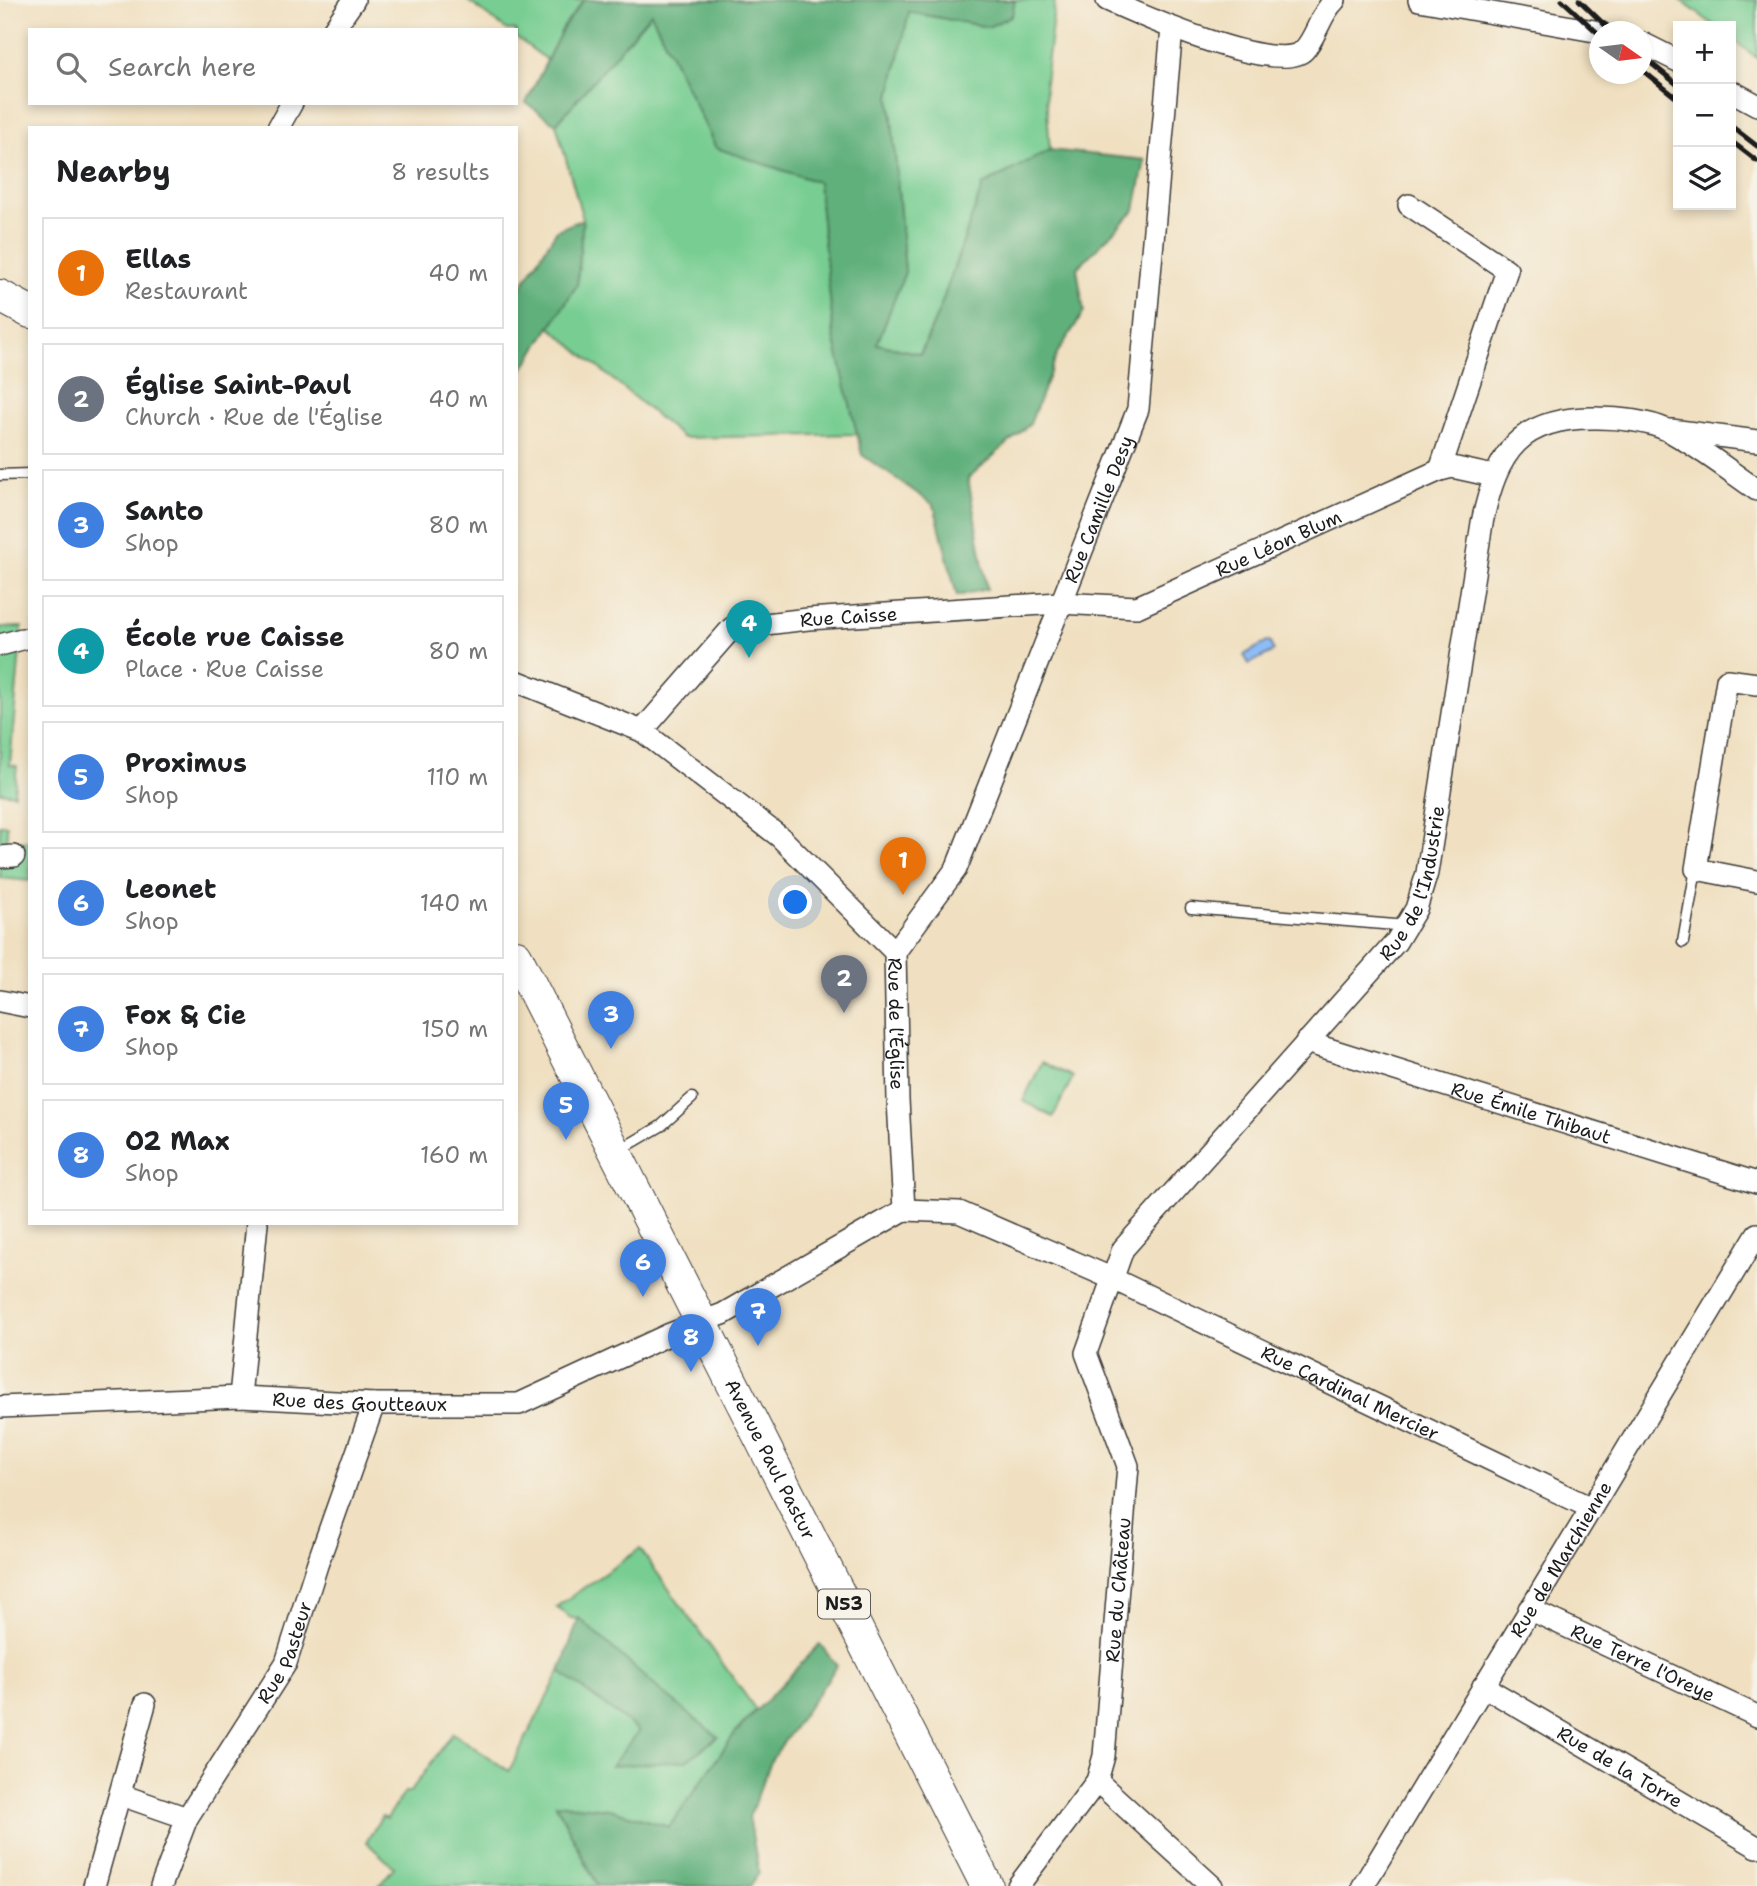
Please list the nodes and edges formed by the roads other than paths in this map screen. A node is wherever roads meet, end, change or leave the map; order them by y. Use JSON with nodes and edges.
{"nodes":[{"id":1,"x":1107,"y":0,"type":"edge"},
{"id":2,"x":1335,"y":0,"type":"edge"},
{"id":3,"x":1419,"y":0,"type":"edge"},
{"id":4,"x":345,"y":4,"type":"edge"},
{"id":5,"x":334,"y":28,"type":"edge"},
{"id":6,"x":1172,"y":28,"type":"junction"},
{"id":7,"x":1589,"y":30,"type":"edge"},
{"id":8,"x":1652,"y":48,"type":"edge"},
{"id":9,"x":1673,"y":58,"type":"edge"},
{"id":10,"x":1736,"y":94,"type":"edge"},
{"id":11,"x":291,"y":105,"type":"edge"},
{"id":12,"x":1757,"y":105,"type":"edge"},
{"id":13,"x":279,"y":126,"type":"edge"},
{"id":14,"x":1409,"y":205,"type":"dead end"},
{"id":15,"x":0,"y":296,"type":"edge"},
{"id":16,"x":28,"y":311,"type":"edge"},
{"id":17,"x":1665,"y":429,"type":"junction"},
{"id":18,"x":1757,"y":441,"type":"edge"},
{"id":19,"x":1440,"y":470,"type":"junction"},
{"id":20,"x":28,"y":474,"type":"edge"},
{"id":21,"x":0,"y":475,"type":"edge"},
{"id":22,"x":1493,"y":476,"type":"junction"},
{"id":23,"x":1757,"y":490,"type":"edge"},
{"id":24,"x":1059,"y":603,"type":"junction"},
{"id":25,"x":26,"y":639,"type":"edge"},
{"id":26,"x":0,"y":645,"type":"edge"},
{"id":27,"x":518,"y":682,"type":"edge"},
{"id":28,"x":1757,"y":684,"type":"edge"},
{"id":29,"x":642,"y":731,"type":"junction"},
{"id":30,"x":1696,"y":869,"type":"junction"},
{"id":31,"x":1757,"y":881,"type":"edge"},
{"id":32,"x":1191,"y":908,"type":"dead end"},
{"id":33,"x":1407,"y":926,"type":"junction"},
{"id":34,"x":1683,"y":942,"type":"dead end"},
{"id":35,"x":895,"y":952,"type":"junction"},
{"id":36,"x":518,"y":960,"type":"edge"},
{"id":37,"x":0,"y":1001,"type":"edge"},
{"id":38,"x":28,"y":1007,"type":"edge"},
{"id":39,"x":1306,"y":1042,"type":"junction"},
{"id":40,"x":692,"y":1098,"type":"dead end"},
{"id":41,"x":616,"y":1152,"type":"junction"},
{"id":42,"x":1757,"y":1183,"type":"edge"},
{"id":43,"x":904,"y":1210,"type":"junction"},
{"id":44,"x":257,"y":1225,"type":"edge"},
{"id":45,"x":1757,"y":1234,"type":"edge"},
{"id":46,"x":1111,"y":1278,"type":"junction"},
{"id":47,"x":701,"y":1322,"type":"junction"},
{"id":48,"x":240,"y":1397,"type":"junction"},
{"id":49,"x":374,"y":1404,"type":"junction"},
{"id":50,"x":0,"y":1407,"type":"edge"},
{"id":51,"x":1589,"y":1507,"type":"junction"},
{"id":52,"x":1529,"y":1609,"type":"junction"},
{"id":53,"x":1483,"y":1686,"type":"junction"},
{"id":54,"x":145,"y":1704,"type":"dead end"},
{"id":55,"x":1757,"y":1716,"type":"edge"},
{"id":56,"x":1097,"y":1780,"type":"junction"},
{"id":57,"x":121,"y":1795,"type":"junction"},
{"id":58,"x":187,"y":1818,"type":"junction"},
{"id":59,"x":1757,"y":1847,"type":"edge"},
{"id":60,"x":94,"y":1886,"type":"edge"},
{"id":61,"x":161,"y":1886,"type":"edge"},
{"id":62,"x":987,"y":1886,"type":"edge"},
{"id":63,"x":1018,"y":1886,"type":"edge"},
{"id":64,"x":1212,"y":1886,"type":"edge"},
{"id":65,"x":1363,"y":1886,"type":"edge"}],
"edges":[{"from":1,"to":6,"type":"street"},
{"from":2,"to":6,"type":"street"},
{"from":3,"to":7,"type":"street"},
{"from":4,"to":5,"type":"street"},
{"from":6,"to":24,"type":"street","name":"Rue Camille Desy"},
{"from":8,"to":9,"type":"street"},
{"from":10,"to":12,"type":"street"},
{"from":11,"to":13,"type":"street"},
{"from":14,"to":19,"type":"street"},
{"from":15,"to":16,"type":"main road"},
{"from":17,"to":18,"type":"street"},
{"from":17,"to":22,"type":"street","name":"Rue de l'Industrie"},
{"from":17,"to":23,"type":"street","name":"Rue de l'Industrie"},
{"from":19,"to":22,"type":"street","name":"Rue Léon Blum"},
{"from":19,"to":24,"type":"street","name":"Rue Léon Blum"},
{"from":20,"to":21,"type":"lane"},
{"from":22,"to":33,"type":"street","name":"Rue de l'Industrie"},
{"from":24,"to":29,"type":"street","name":"Rue Caisse"},
{"from":24,"to":35,"type":"street","name":"Rue Camille Desy"},
{"from":25,"to":26,"type":"street"},
{"from":27,"to":29,"type":"street","name":"Rue de l'Église"},
{"from":28,"to":30,"type":"street"},
{"from":29,"to":35,"type":"street","name":"Rue de l'Église"},
{"from":30,"to":31,"type":"street"},
{"from":30,"to":34,"type":"lane"},
{"from":32,"to":33,"type":"lane"},
{"from":33,"to":39,"type":"street","name":"Rue de l'Industrie"},
{"from":35,"to":43,"type":"street","name":"Rue de l'Église"},
{"from":36,"to":41,"type":"main road","name":"Avenue Paul Pastur","number":"N53"},
{"from":37,"to":38,"type":"street"},
{"from":39,"to":42,"type":"street","name":"Rue Émile Thibaut"},
{"from":39,"to":46,"type":"street","name":"Rue de l'Industrie"},
{"from":40,"to":41,"type":"lane"},
{"from":41,"to":47,"type":"main road","name":"Avenue Paul Pastur","number":"N53"},
{"from":43,"to":46,"type":"street"},
{"from":43,"to":47,"type":"street"},
{"from":44,"to":48,"type":"street"},
{"from":45,"to":51,"type":"street","name":"Rue de Marchienne"},
{"from":46,"to":51,"type":"street","name":"Rue Cardinal Mercier"},
{"from":46,"to":56,"type":"street","name":"Rue du Château"},
{"from":47,"to":49,"type":"street","name":"Rue des Goutteaux"},
{"from":47,"to":62,"type":"main road","name":"Avenue Paul Pastur","number":"N53"},
{"from":48,"to":49,"type":"street","name":"Rue des Goutteaux"},
{"from":48,"to":50,"type":"street","name":"Rue des Goutteaux"},
{"from":49,"to":58,"type":"street","name":"Rue Pasteur"},
{"from":51,"to":52,"type":"street","name":"Rue de Marchienne"},
{"from":52,"to":53,"type":"street","name":"Rue de Marchienne"},
{"from":52,"to":55,"type":"street","name":"Rue Terre l'Oreye"},
{"from":53,"to":59,"type":"street","name":"Rue de la Torre"},
{"from":53,"to":65,"type":"street","name":"Rue de Marchienne"},
{"from":54,"to":57,"type":"street"},
{"from":56,"to":63,"type":"street","name":"Rue du Château"},
{"from":56,"to":64,"type":"street"},
{"from":57,"to":58,"type":"street"},
{"from":57,"to":60,"type":"street"},
{"from":58,"to":61,"type":"street","name":"Rue Pasteur"}]}
